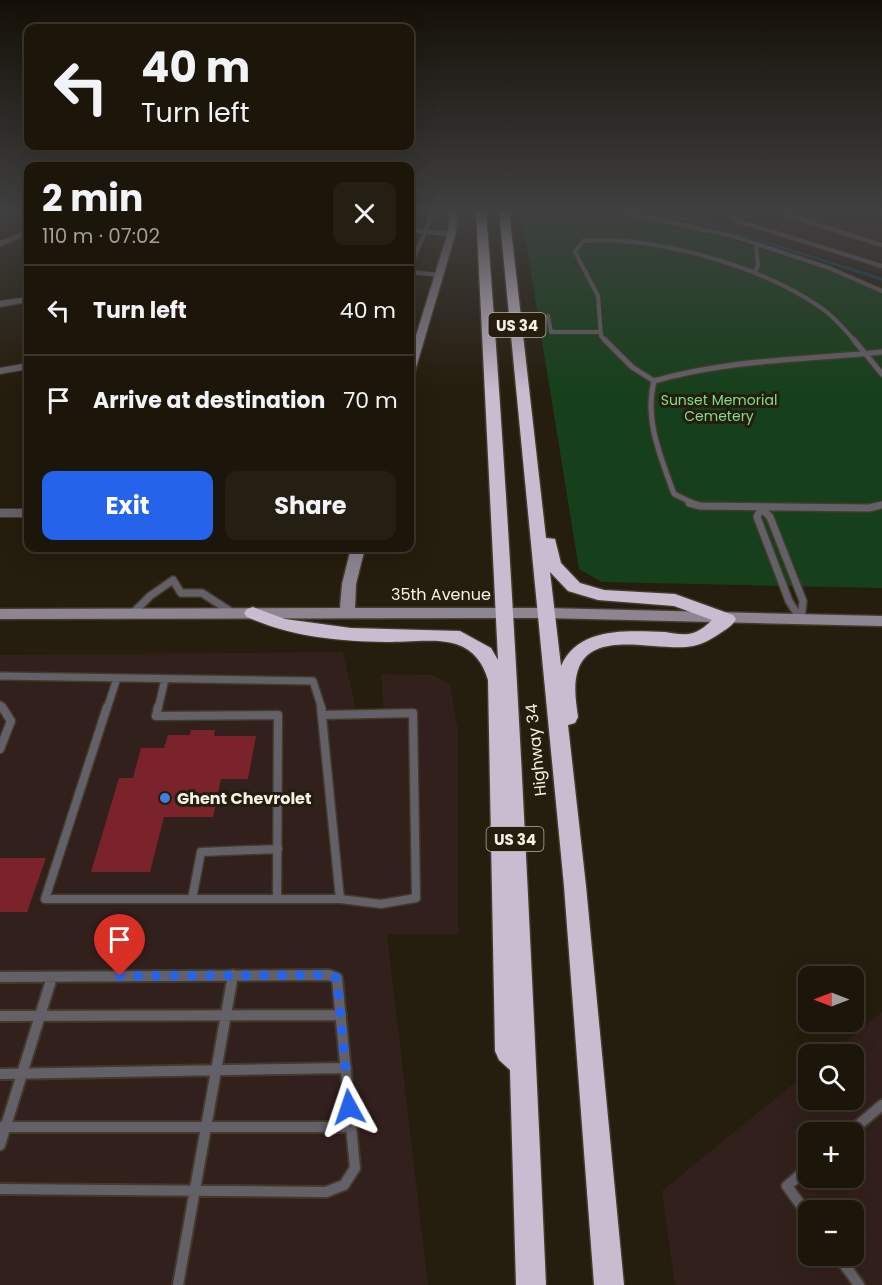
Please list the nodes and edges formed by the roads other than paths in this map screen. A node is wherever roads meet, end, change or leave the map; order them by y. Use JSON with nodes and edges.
{"nodes":[{"id":1,"x":440,"y":271,"type":"edge"},
{"id":2,"x":485,"y":271,"type":"edge"},
{"id":3,"x":511,"y":271,"type":"edge"},
{"id":4,"x":585,"y":271,"type":"edge"},
{"id":5,"x":747,"y":271,"type":"edge"},
{"id":6,"x":836,"y":271,"type":"edge"},
{"id":7,"x":414,"y":272,"type":"edge"},
{"id":8,"x":754,"y":273,"type":"joint"},
{"id":9,"x":439,"y":275,"type":"junction"},
{"id":10,"x":882,"y":291,"type":"edge"},
{"id":11,"x":24,"y":301,"type":"edge"},
{"id":12,"x":0,"y":304,"type":"edge"},
{"id":13,"x":548,"y":316,"type":"dead end"},
{"id":14,"x":600,"y":332,"type":"junction"},
{"id":15,"x":414,"y":348,"type":"edge"},
{"id":16,"x":882,"y":352,"type":"edge"},
{"id":17,"x":864,"y":354,"type":"junction"},
{"id":18,"x":24,"y":367,"type":"edge"},
{"id":19,"x":0,"y":371,"type":"edge"},
{"id":20,"x":882,"y":374,"type":"edge"},
{"id":21,"x":654,"y":381,"type":"junction"},
{"id":22,"x":536,"y":502,"type":"junction"},
{"id":23,"x":882,"y":505,"type":"edge"},
{"id":24,"x":761,"y":508,"type":"junction"},
{"id":25,"x":0,"y":513,"type":"edge"},
{"id":26,"x":24,"y":513,"type":"edge"},
{"id":27,"x":357,"y":552,"type":"edge"},
{"id":28,"x":347,"y":612,"type":"junction"},
{"id":29,"x":133,"y":613,"type":"junction"},
{"id":30,"x":243,"y":613,"type":"junction"},
{"id":31,"x":507,"y":613,"type":"junction"},
{"id":32,"x":546,"y":613,"type":"junction"},
{"id":33,"x":0,"y":614,"type":"edge"},
{"id":34,"x":727,"y":619,"type":"junction"},
{"id":35,"x":801,"y":620,"type":"junction"},
{"id":36,"x":882,"y":621,"type":"edge"},
{"id":37,"x":0,"y":676,"type":"edge"},
{"id":38,"x":117,"y":678,"type":"junction"},
{"id":39,"x":165,"y":679,"type":"junction"},
{"id":40,"x":0,"y":705,"type":"edge"},
{"id":41,"x":324,"y":715,"type":"junction"},
{"id":42,"x":0,"y":749,"type":"edge"},
{"id":43,"x":278,"y":849,"type":"junction"},
{"id":44,"x":575,"y":886,"type":"junction"},
{"id":45,"x":192,"y":899,"type":"junction"},
{"id":46,"x":277,"y":899,"type":"junction"},
{"id":47,"x":340,"y":899,"type":"junction"},
{"id":48,"x":233,"y":975,"type":"junction"},
{"id":49,"x":0,"y":977,"type":"edge"},
{"id":50,"x":52,"y":977,"type":"junction"},
{"id":51,"x":226,"y":1015,"type":"junction"},
{"id":52,"x":341,"y":1015,"type":"junction"},
{"id":53,"x":0,"y":1016,"type":"edge"},
{"id":54,"x":40,"y":1016,"type":"junction"},
{"id":55,"x":523,"y":1064,"type":"junction"},
{"id":56,"x":346,"y":1068,"type":"junction"},
{"id":57,"x":216,"y":1070,"type":"junction"},
{"id":58,"x":0,"y":1074,"type":"edge"},
{"id":59,"x":22,"y":1074,"type":"junction"},
{"id":60,"x":882,"y":1105,"type":"edge"},
{"id":61,"x":861,"y":1122,"type":"edge"},
{"id":62,"x":3,"y":1127,"type":"edge"},
{"id":63,"x":351,"y":1127,"type":"junction"},
{"id":64,"x":206,"y":1128,"type":"junction"},
{"id":65,"x":0,"y":1145,"type":"edge"},
{"id":66,"x":798,"y":1177,"type":"edge"},
{"id":67,"x":0,"y":1189,"type":"edge"},
{"id":68,"x":195,"y":1191,"type":"junction"},
{"id":69,"x":798,"y":1201,"type":"edge"},
{"id":70,"x":846,"y":1266,"type":"edge"},
{"id":71,"x":178,"y":1285,"type":"edge"},
{"id":72,"x":531,"y":1285,"type":"edge"},
{"id":73,"x":609,"y":1285,"type":"edge"},
{"id":74,"x":860,"y":1285,"type":"edge"}],
"edges":[{"from":1,"to":9,"type":"main road"},
{"from":2,"to":31,"type":"highway","name":"Highway 34","number":"US 34"},
{"from":3,"to":22,"type":"highway","name":"Highway 34","number":"US 34"},
{"from":4,"to":14,"type":"lane"},
{"from":5,"to":8,"type":"lane"},
{"from":6,"to":10,"type":"lane"},
{"from":7,"to":9,"type":"lane"},
{"from":8,"to":17,"type":"lane"},
{"from":9,"to":15,"type":"main road"},
{"from":11,"to":12,"type":"street"},
{"from":13,"to":14,"type":"lane"},
{"from":14,"to":21,"type":"lane"},
{"from":16,"to":17,"type":"lane"},
{"from":17,"to":20,"type":"lane"},
{"from":17,"to":21,"type":"lane"},
{"from":18,"to":19,"type":"street"},
{"from":21,"to":24,"type":"lane"},
{"from":22,"to":32,"type":"highway","name":"Highway 34","number":"US 34"},
{"from":22,"to":34,"type":"highway"},
{"from":23,"to":24,"type":"lane"},
{"from":24,"to":35,"type":"lane"},
{"from":24,"to":35,"type":"lane"},
{"from":25,"to":26,"type":"street"},
{"from":27,"to":28,"type":"main road"},
{"from":28,"to":30,"type":"main road","name":"35th Avenue"},
{"from":28,"to":31,"type":"main road","name":"35th Avenue"},
{"from":29,"to":30,"type":"main road","name":"35th Avenue"},
{"from":29,"to":30,"type":"lane"},
{"from":29,"to":33,"type":"main road","name":"35th Avenue"},
{"from":30,"to":55,"type":"highway"},
{"from":31,"to":32,"type":"main road","name":"35th Avenue"},
{"from":31,"to":55,"type":"highway","name":"Highway 34","number":"US 34"},
{"from":32,"to":34,"type":"main road","name":"35th Avenue"},
{"from":32,"to":44,"type":"highway","name":"Highway 34","number":"US 34"},
{"from":34,"to":35,"type":"main road","name":"35th Avenue"},
{"from":34,"to":44,"type":"highway"},
{"from":35,"to":36,"type":"main road","name":"35th Avenue"},
{"from":37,"to":38,"type":"lane"},
{"from":38,"to":39,"type":"lane"},
{"from":38,"to":45,"type":"lane"},
{"from":39,"to":41,"type":"lane"},
{"from":39,"to":43,"type":"lane"},
{"from":40,"to":42,"type":"lane"},
{"from":41,"to":47,"type":"lane"},
{"from":41,"to":47,"type":"lane"},
{"from":43,"to":45,"type":"lane"},
{"from":43,"to":46,"type":"lane"},
{"from":44,"to":73,"type":"highway","name":"Highway 34","number":"US 34"},
{"from":45,"to":46,"type":"lane"},
{"from":46,"to":47,"type":"lane"},
{"from":48,"to":50,"type":"lane"},
{"from":48,"to":51,"type":"lane"},
{"from":48,"to":52,"type":"lane"},
{"from":49,"to":50,"type":"lane"},
{"from":50,"to":54,"type":"lane"},
{"from":51,"to":52,"type":"lane"},
{"from":51,"to":54,"type":"lane"},
{"from":51,"to":57,"type":"lane"},
{"from":52,"to":56,"type":"lane"},
{"from":53,"to":54,"type":"lane"},
{"from":54,"to":59,"type":"lane"},
{"from":55,"to":72,"type":"highway","name":"Highway 34","number":"US 34"},
{"from":56,"to":57,"type":"lane"},
{"from":56,"to":63,"type":"lane"},
{"from":57,"to":59,"type":"lane"},
{"from":57,"to":64,"type":"lane"},
{"from":58,"to":59,"type":"lane"},
{"from":59,"to":62,"type":"lane"},
{"from":60,"to":61,"type":"lane"},
{"from":62,"to":64,"type":"lane"},
{"from":62,"to":65,"type":"lane"},
{"from":63,"to":64,"type":"lane"},
{"from":63,"to":68,"type":"lane"},
{"from":64,"to":68,"type":"lane"},
{"from":66,"to":69,"type":"lane"},
{"from":67,"to":68,"type":"lane"},
{"from":68,"to":71,"type":"lane"},
{"from":70,"to":74,"type":"lane"}]}
